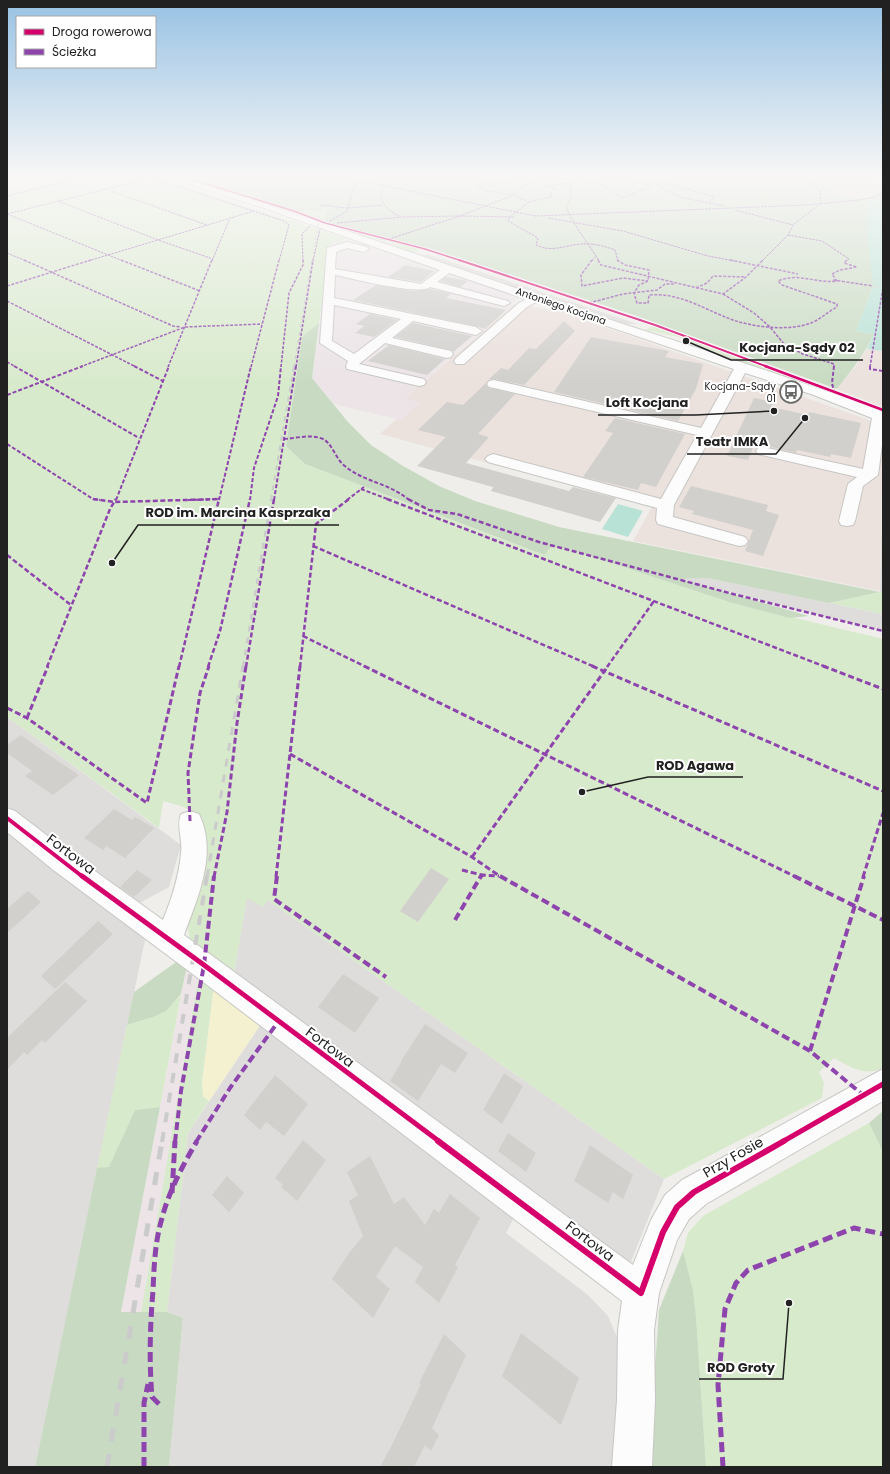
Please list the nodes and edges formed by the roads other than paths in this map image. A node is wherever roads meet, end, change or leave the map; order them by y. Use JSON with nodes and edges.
{"nodes":[{"id":1,"x":344,"y":246,"type":"edge"},
{"id":2,"x":352,"y":246,"type":"edge"},
{"id":3,"x":380,"y":246,"type":"edge"},
{"id":4,"x":367,"y":256,"type":"dead end"},
{"id":5,"x":410,"y":256,"type":"junction"},
{"id":6,"x":449,"y":268,"type":"junction"},
{"id":7,"x":330,"y":271,"type":"junction"},
{"id":8,"x":428,"y":283,"type":"junction"},
{"id":9,"x":536,"y":298,"type":"junction"},
{"id":10,"x":328,"y":300,"type":"junction"},
{"id":11,"x":504,"y":303,"type":"dead end"},
{"id":12,"x":411,"y":317,"type":"junction"},
{"id":13,"x":476,"y":331,"type":"dead end"},
{"id":14,"x":636,"y":332,"type":"junction"},
{"id":15,"x":382,"y":339,"type":"junction"},
{"id":16,"x":447,"y":354,"type":"dead end"},
{"id":17,"x":460,"y":361,"type":"dead end"},
{"id":18,"x":353,"y":363,"type":"junction"},
{"id":19,"x":742,"y":368,"type":"junction"},
{"id":20,"x":494,"y":384,"type":"dead end"},
{"id":21,"x":415,"y":385,"type":"dead end"},
{"id":22,"x":881,"y":416,"type":"edge"},
{"id":23,"x":705,"y":433,"type":"junction"},
{"id":24,"x":764,"y":451,"type":"dead end"},
{"id":25,"x":493,"y":459,"type":"dead end"},
{"id":26,"x":870,"y":475,"type":"junction"},
{"id":27,"x":666,"y":505,"type":"junction"},
{"id":28,"x":847,"y":521,"type":"dead end"},
{"id":29,"x":738,"y":541,"type":"dead end"},
{"id":30,"x":7,"y":818,"type":"edge"},
{"id":31,"x":190,"y":820,"type":"dead end"},
{"id":32,"x":169,"y":940,"type":"junction"},
{"id":33,"x":883,"y":1084,"type":"edge"},
{"id":34,"x":642,"y":1293,"type":"junction"},
{"id":35,"x":632,"y":1467,"type":"edge"}],
"edges":[{"from":1,"to":7,"type":"street"},
{"from":2,"to":4,"type":"street"},
{"from":3,"to":5,"type":"street","name":"Antoniego Kocjana"},
{"from":5,"to":6,"type":"street","name":"Antoniego Kocjana"},
{"from":5,"to":14,"type":"street"},
{"from":6,"to":8,"type":"street"},
{"from":6,"to":9,"type":"street","name":"Antoniego Kocjana"},
{"from":7,"to":8,"type":"street"},
{"from":7,"to":10,"type":"street"},
{"from":8,"to":11,"type":"street"},
{"from":9,"to":14,"type":"street","name":"Antoniego Kocjana"},
{"from":9,"to":17,"type":"street"},
{"from":10,"to":12,"type":"street"},
{"from":10,"to":18,"type":"street"},
{"from":12,"to":13,"type":"street"},
{"from":12,"to":15,"type":"street"},
{"from":14,"to":19,"type":"street","name":"Antoniego Kocjana"},
{"from":15,"to":16,"type":"street"},
{"from":15,"to":18,"type":"street"},
{"from":18,"to":21,"type":"street"},
{"from":19,"to":22,"type":"street","name":"Antoniego Kocjana"},
{"from":19,"to":23,"type":"street"},
{"from":20,"to":23,"type":"street"},
{"from":22,"to":26,"type":"street"},
{"from":23,"to":27,"type":"street"},
{"from":24,"to":26,"type":"street"},
{"from":25,"to":27,"type":"street"},
{"from":26,"to":28,"type":"street"},
{"from":27,"to":29,"type":"street"},
{"from":30,"to":32,"type":"street","name":"Fortowa"},
{"from":31,"to":32,"type":"street"},
{"from":32,"to":34,"type":"street","name":"Fortowa"},
{"from":33,"to":34,"type":"street","name":"Przy Fosie"},
{"from":34,"to":35,"type":"street","name":"Przy Fosie"}]}
